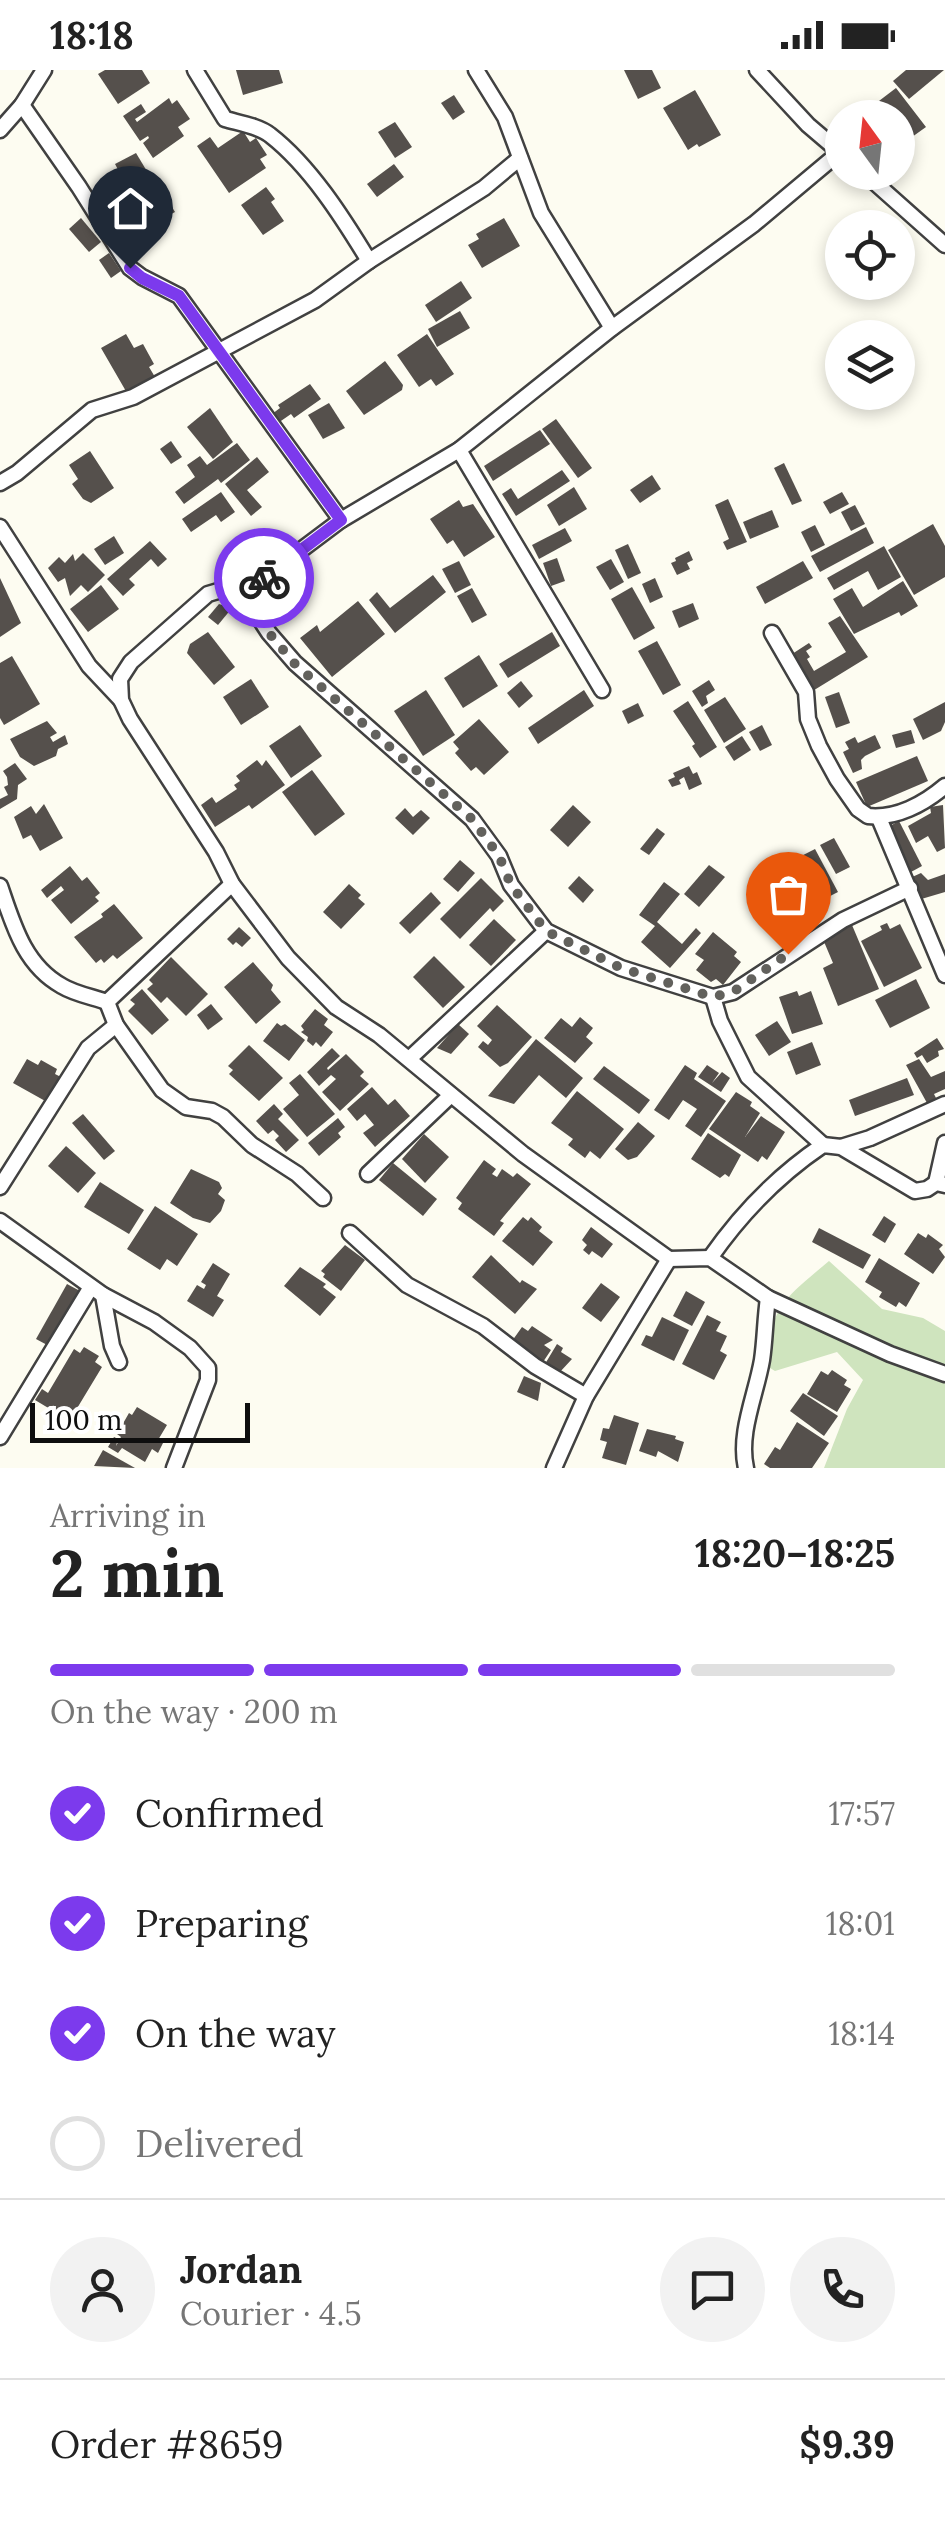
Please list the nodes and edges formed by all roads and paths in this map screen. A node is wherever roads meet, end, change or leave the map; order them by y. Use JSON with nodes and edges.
{"nodes":[{"id":1,"x":24,"y":70,"type":"edge"},
{"id":2,"x":44,"y":70,"type":"edge"},
{"id":3,"x":196,"y":70,"type":"edge"},
{"id":4,"x":476,"y":70,"type":"edge"},
{"id":5,"x":757,"y":70,"type":"edge"},
{"id":6,"x":34,"y":87,"type":"junction"},
{"id":7,"x":22,"y":105,"type":"junction"},
{"id":8,"x":0,"y":130,"type":"edge"},
{"id":9,"x":825,"y":139,"type":"edge"},
{"id":10,"x":520,"y":158,"type":"junction"},
{"id":11,"x":825,"y":167,"type":"edge"},
{"id":12,"x":882,"y":190,"type":"edge"},
{"id":13,"x":945,"y":245,"type":"edge"},
{"id":14,"x":369,"y":260,"type":"junction"},
{"id":15,"x":612,"y":328,"type":"junction"},
{"id":16,"x":218,"y":349,"type":"junction"},
{"id":17,"x":459,"y":450,"type":"junction"},
{"id":18,"x":0,"y":484,"type":"edge"},
{"id":19,"x":341,"y":520,"type":"junction"},
{"id":20,"x":0,"y":527,"type":"edge"},
{"id":21,"x":237,"y":584,"type":"junction"},
{"id":22,"x":772,"y":633,"type":"dead end"},
{"id":23,"x":602,"y":690,"type":"dead end"},
{"id":24,"x":122,"y":700,"type":"junction"},
{"id":25,"x":945,"y":786,"type":"edge"},
{"id":26,"x":879,"y":818,"type":"junction"},
{"id":27,"x":232,"y":884,"type":"junction"},
{"id":28,"x":0,"y":886,"type":"edge"},
{"id":29,"x":910,"y":888,"type":"junction"},
{"id":30,"x":546,"y":931,"type":"junction"},
{"id":31,"x":945,"y":975,"type":"edge"},
{"id":32,"x":713,"y":997,"type":"junction"},
{"id":33,"x":107,"y":1002,"type":"junction"},
{"id":34,"x":116,"y":1025,"type":"junction"},
{"id":35,"x":408,"y":1060,"type":"junction"},
{"id":36,"x":451,"y":1095,"type":"junction"},
{"id":37,"x":945,"y":1104,"type":"edge"},
{"id":38,"x":945,"y":1143,"type":"edge"},
{"id":39,"x":824,"y":1145,"type":"junction"},
{"id":40,"x":841,"y":1147,"type":"junction"},
{"id":41,"x":368,"y":1174,"type":"dead end"},
{"id":42,"x":940,"y":1184,"type":"edge"},
{"id":43,"x":0,"y":1187,"type":"edge"},
{"id":44,"x":324,"y":1198,"type":"dead end"},
{"id":45,"x":0,"y":1221,"type":"edge"},
{"id":46,"x":350,"y":1233,"type":"dead end"},
{"id":47,"x":710,"y":1258,"type":"junction"},
{"id":48,"x":668,"y":1259,"type":"junction"},
{"id":49,"x":97,"y":1291,"type":"junction"},
{"id":50,"x":768,"y":1298,"type":"junction"},
{"id":51,"x":119,"y":1362,"type":"dead end"},
{"id":52,"x":945,"y":1374,"type":"edge"},
{"id":53,"x":586,"y":1396,"type":"junction"},
{"id":54,"x":0,"y":1437,"type":"edge"},
{"id":55,"x":174,"y":1468,"type":"edge"},
{"id":56,"x":554,"y":1468,"type":"edge"},
{"id":57,"x":746,"y":1468,"type":"edge"}],
"edges":[{"from":1,"to":6,"type":"street"},
{"from":2,"to":6,"type":"street"},
{"from":3,"to":14,"type":"street"},
{"from":4,"to":10,"type":"street"},
{"from":5,"to":9,"type":"street"},
{"from":6,"to":7,"type":"street"},
{"from":7,"to":8,"type":"street"},
{"from":7,"to":16,"type":"street"},
{"from":10,"to":14,"type":"street"},
{"from":10,"to":15,"type":"street"},
{"from":11,"to":15,"type":"street"},
{"from":12,"to":13,"type":"street"},
{"from":14,"to":16,"type":"street"},
{"from":15,"to":17,"type":"street"},
{"from":16,"to":18,"type":"street"},
{"from":16,"to":19,"type":"street"},
{"from":17,"to":19,"type":"street"},
{"from":17,"to":23,"type":"street"},
{"from":19,"to":21,"type":"street"},
{"from":20,"to":24,"type":"street"},
{"from":21,"to":24,"type":"street"},
{"from":21,"to":30,"type":"street"},
{"from":22,"to":26,"type":"street"},
{"from":24,"to":27,"type":"street"},
{"from":25,"to":26,"type":"street"},
{"from":26,"to":29,"type":"street"},
{"from":27,"to":33,"type":"street"},
{"from":27,"to":35,"type":"street"},
{"from":28,"to":33,"type":"street"},
{"from":29,"to":31,"type":"street"},
{"from":29,"to":32,"type":"street"},
{"from":30,"to":32,"type":"street"},
{"from":30,"to":35,"type":"street"},
{"from":32,"to":39,"type":"street"},
{"from":33,"to":34,"type":"street"},
{"from":34,"to":43,"type":"street"},
{"from":34,"to":44,"type":"street"},
{"from":35,"to":36,"type":"street"},
{"from":36,"to":41,"type":"street"},
{"from":36,"to":48,"type":"street"},
{"from":37,"to":40,"type":"street"},
{"from":38,"to":42,"type":"street"},
{"from":39,"to":40,"type":"street"},
{"from":39,"to":47,"type":"street"},
{"from":40,"to":42,"type":"street"},
{"from":45,"to":49,"type":"street"},
{"from":46,"to":53,"type":"street"},
{"from":47,"to":48,"type":"street"},
{"from":47,"to":50,"type":"street"},
{"from":48,"to":53,"type":"street"},
{"from":49,"to":51,"type":"street"},
{"from":49,"to":54,"type":"street"},
{"from":49,"to":55,"type":"street"},
{"from":50,"to":52,"type":"street"},
{"from":50,"to":57,"type":"street"},
{"from":53,"to":56,"type":"street"}]}
